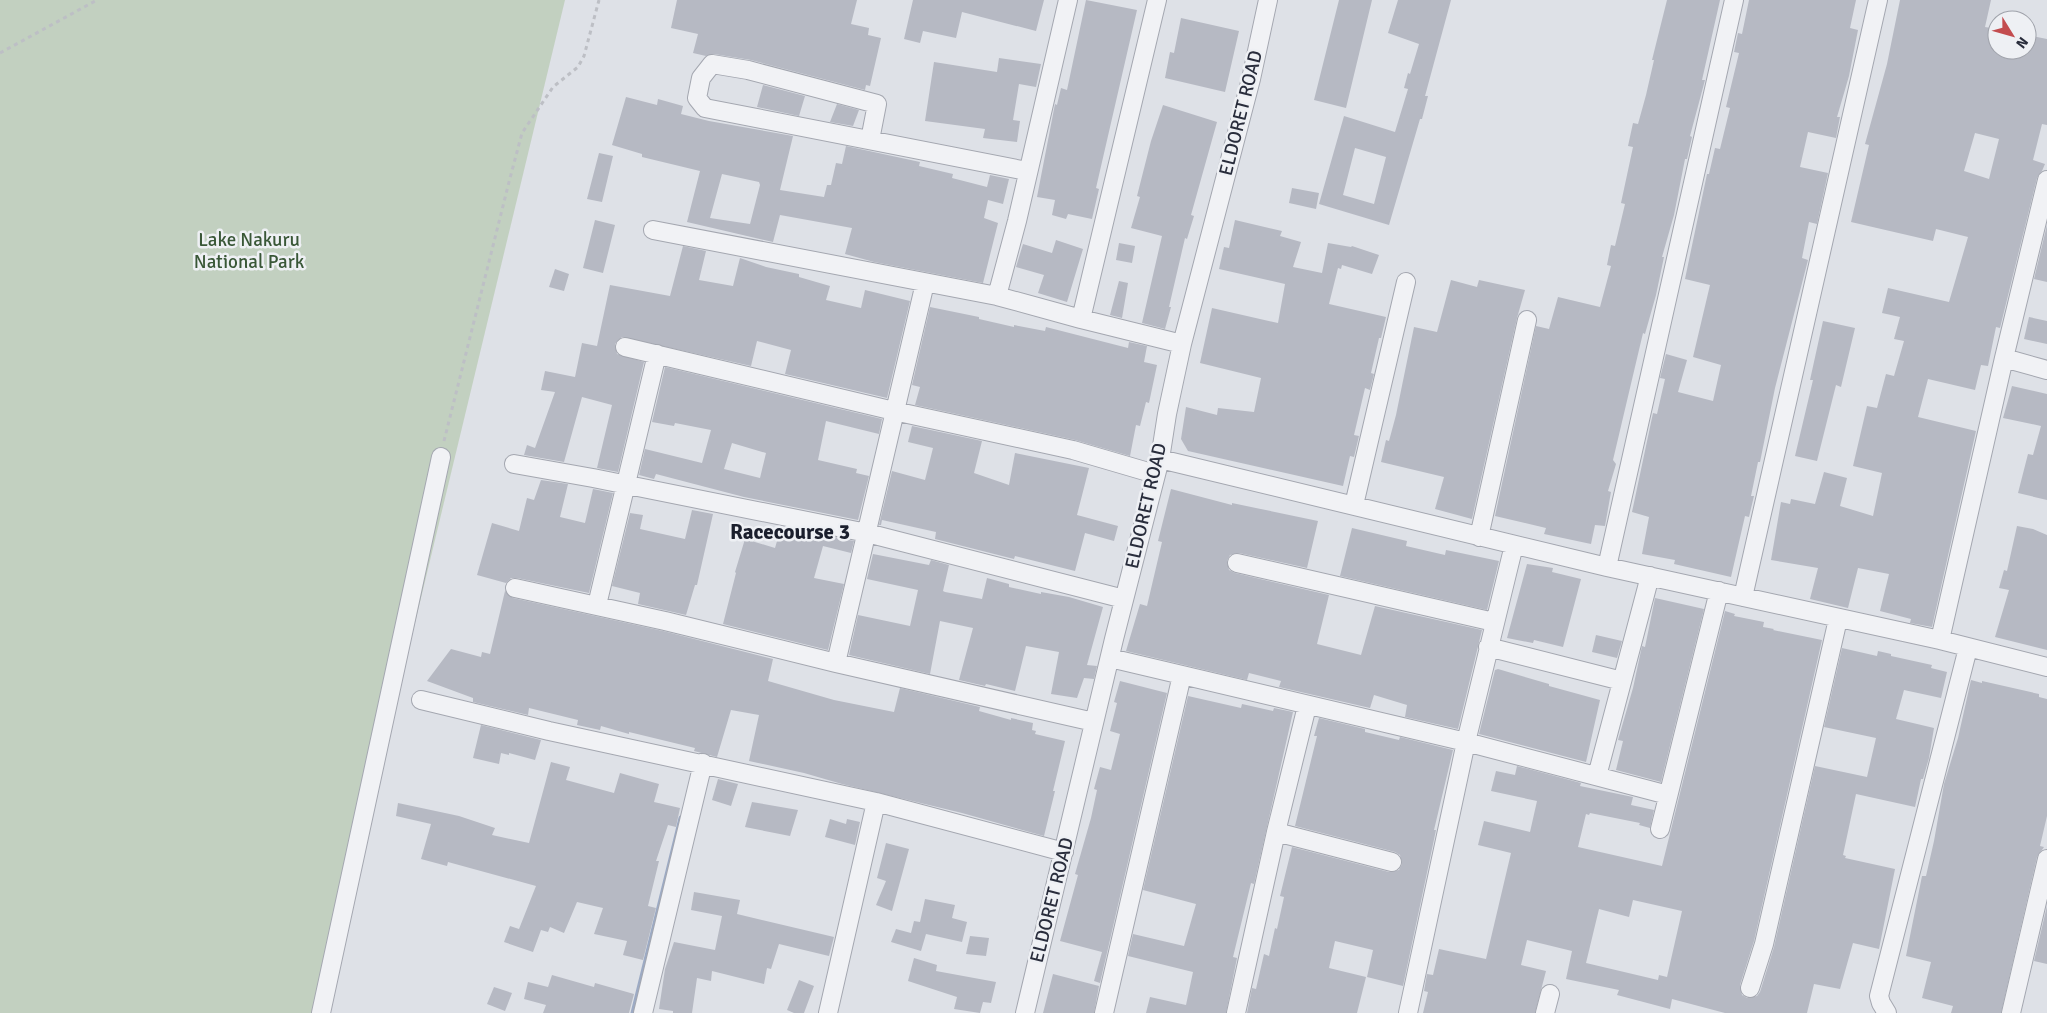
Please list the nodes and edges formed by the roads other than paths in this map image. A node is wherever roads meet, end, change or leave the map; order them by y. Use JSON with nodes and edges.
{"nodes":[{"id":1,"x":1068,"y":0,"type":"edge"},
{"id":2,"x":1157,"y":0,"type":"edge"},
{"id":3,"x":1268,"y":0,"type":"edge"},
{"id":4,"x":1734,"y":0,"type":"edge"},
{"id":5,"x":1878,"y":0,"type":"edge"},
{"id":6,"x":870,"y":140,"type":"junction"},
{"id":7,"x":1028,"y":171,"type":"junction"},
{"id":8,"x":2047,"y":180,"type":"edge"},
{"id":9,"x":653,"y":230,"type":"dead end"},
{"id":10,"x":1406,"y":282,"type":"dead end"},
{"id":11,"x":925,"y":283,"type":"junction"},
{"id":12,"x":997,"y":296,"type":"junction"},
{"id":13,"x":1081,"y":319,"type":"junction"},
{"id":14,"x":1527,"y":320,"type":"dead end"},
{"id":15,"x":1182,"y":344,"type":"junction"},
{"id":16,"x":625,"y":347,"type":"dead end"},
{"id":17,"x":657,"y":354,"type":"junction"},
{"id":18,"x":2004,"y":358,"type":"junction"},
{"id":19,"x":2047,"y":370,"type":"edge"},
{"id":20,"x":894,"y":412,"type":"junction"},
{"id":21,"x":441,"y":457,"type":"road end"},
{"id":22,"x":514,"y":464,"type":"dead end"},
{"id":23,"x":1157,"y":466,"type":"junction"},
{"id":24,"x":625,"y":486,"type":"junction"},
{"id":25,"x":1354,"y":504,"type":"junction"},
{"id":26,"x":867,"y":533,"type":"junction"},
{"id":27,"x":1479,"y":537,"type":"junction"},
{"id":28,"x":1514,"y":545,"type":"junction"},
{"id":29,"x":1237,"y":563,"type":"dead end"},
{"id":30,"x":1607,"y":567,"type":"junction"},
{"id":31,"x":1650,"y":576,"type":"junction"},
{"id":32,"x":515,"y":588,"type":"dead end"},
{"id":33,"x":1719,"y":591,"type":"junction"},
{"id":34,"x":1743,"y":597,"type":"junction"},
{"id":35,"x":1124,"y":599,"type":"junction"},
{"id":36,"x":597,"y":605,"type":"junction"},
{"id":37,"x":1838,"y":619,"type":"junction"},
{"id":38,"x":1494,"y":622,"type":"junction"},
{"id":39,"x":1940,"y":640,"type":"junction"},
{"id":40,"x":1488,"y":646,"type":"junction"},
{"id":41,"x":1968,"y":648,"type":"junction"},
{"id":42,"x":1110,"y":658,"type":"junction"},
{"id":43,"x":836,"y":663,"type":"junction"},
{"id":44,"x":2047,"y":667,"type":"edge"},
{"id":45,"x":1182,"y":675,"type":"junction"},
{"id":46,"x":1622,"y":681,"type":"junction"},
{"id":47,"x":421,"y":700,"type":"dead end"},
{"id":48,"x":1307,"y":706,"type":"junction"},
{"id":49,"x":1094,"y":722,"type":"junction"},
{"id":50,"x":1466,"y":742,"type":"junction"},
{"id":51,"x":703,"y":763,"type":"junction"},
{"id":52,"x":1596,"y":776,"type":"junction"},
{"id":53,"x":1668,"y":795,"type":"junction"},
{"id":54,"x":876,"y":802,"type":"junction"},
{"id":55,"x":1660,"y":829,"type":"dead end"},
{"id":56,"x":1276,"y":832,"type":"junction"},
{"id":57,"x":1064,"y":852,"type":"junction"},
{"id":58,"x":2047,"y":859,"type":"edge"},
{"id":59,"x":1392,"y":862,"type":"dead end"},
{"id":60,"x":1750,"y":988,"type":"dead end"},
{"id":61,"x":1550,"y":994,"type":"dead end"},
{"id":62,"x":1242,"y":1012,"type":"edge"},
{"id":63,"x":321,"y":1013,"type":"edge"},
{"id":64,"x":643,"y":1013,"type":"edge"},
{"id":65,"x":828,"y":1013,"type":"edge"},
{"id":66,"x":1025,"y":1013,"type":"edge"},
{"id":67,"x":1104,"y":1013,"type":"edge"},
{"id":68,"x":1408,"y":1013,"type":"edge"},
{"id":69,"x":1545,"y":1013,"type":"edge"},
{"id":70,"x":1886,"y":1013,"type":"edge"},
{"id":71,"x":2011,"y":1013,"type":"edge"}],
"edges":[{"from":1,"to":7,"type":"street"},
{"from":2,"to":13,"type":"street"},
{"from":3,"to":15,"type":"street","name":"ELDORET ROAD"},
{"from":4,"to":30,"type":"street"},
{"from":5,"to":34,"type":"street"},
{"from":6,"to":6,"type":"street"},
{"from":6,"to":7,"type":"street"},
{"from":7,"to":12,"type":"street"},
{"from":8,"to":18,"type":"street"},
{"from":9,"to":11,"type":"street"},
{"from":10,"to":25,"type":"street"},
{"from":11,"to":12,"type":"street"},
{"from":11,"to":20,"type":"street"},
{"from":12,"to":13,"type":"street"},
{"from":13,"to":15,"type":"street"},
{"from":14,"to":27,"type":"street"},
{"from":15,"to":23,"type":"street","name":"ELDORET ROAD"},
{"from":16,"to":17,"type":"street"},
{"from":17,"to":20,"type":"street"},
{"from":17,"to":24,"type":"street"},
{"from":18,"to":19,"type":"street"},
{"from":18,"to":39,"type":"street"},
{"from":20,"to":23,"type":"street"},
{"from":20,"to":26,"type":"street"},
{"from":21,"to":63,"type":"street"},
{"from":22,"to":24,"type":"street"},
{"from":23,"to":25,"type":"street"},
{"from":23,"to":35,"type":"street","name":"ELDORET ROAD"},
{"from":24,"to":26,"type":"street"},
{"from":24,"to":36,"type":"street"},
{"from":25,"to":27,"type":"street"},
{"from":26,"to":35,"type":"street"},
{"from":26,"to":43,"type":"street"},
{"from":27,"to":28,"type":"street"},
{"from":28,"to":30,"type":"street"},
{"from":28,"to":38,"type":"street"},
{"from":29,"to":38,"type":"street"},
{"from":30,"to":31,"type":"street"},
{"from":31,"to":33,"type":"street"},
{"from":31,"to":46,"type":"street"},
{"from":32,"to":36,"type":"street"},
{"from":33,"to":34,"type":"street"},
{"from":33,"to":53,"type":"street"},
{"from":34,"to":37,"type":"street"},
{"from":35,"to":42,"type":"street","name":"ELDORET ROAD"},
{"from":36,"to":43,"type":"street"},
{"from":37,"to":39,"type":"street"},
{"from":37,"to":60,"type":"street"},
{"from":38,"to":40,"type":"street"},
{"from":39,"to":41,"type":"street"},
{"from":40,"to":46,"type":"street"},
{"from":40,"to":50,"type":"street"},
{"from":41,"to":44,"type":"street"},
{"from":41,"to":70,"type":"street"},
{"from":42,"to":45,"type":"street"},
{"from":42,"to":49,"type":"street","name":"ELDORET ROAD"},
{"from":43,"to":49,"type":"street"},
{"from":45,"to":48,"type":"street"},
{"from":45,"to":67,"type":"street"},
{"from":46,"to":52,"type":"street"},
{"from":47,"to":51,"type":"street"},
{"from":48,"to":50,"type":"street"},
{"from":48,"to":56,"type":"street"},
{"from":49,"to":57,"type":"street","name":"ELDORET ROAD"},
{"from":50,"to":52,"type":"street"},
{"from":50,"to":68,"type":"street"},
{"from":51,"to":54,"type":"street"},
{"from":51,"to":64,"type":"street"},
{"from":52,"to":53,"type":"street"},
{"from":53,"to":55,"type":"street"},
{"from":54,"to":57,"type":"street"},
{"from":54,"to":65,"type":"street"},
{"from":56,"to":59,"type":"street"},
{"from":56,"to":62,"type":"street"},
{"from":57,"to":66,"type":"street","name":"ELDORET ROAD"},
{"from":58,"to":71,"type":"street"},
{"from":61,"to":69,"type":"street"}]}
